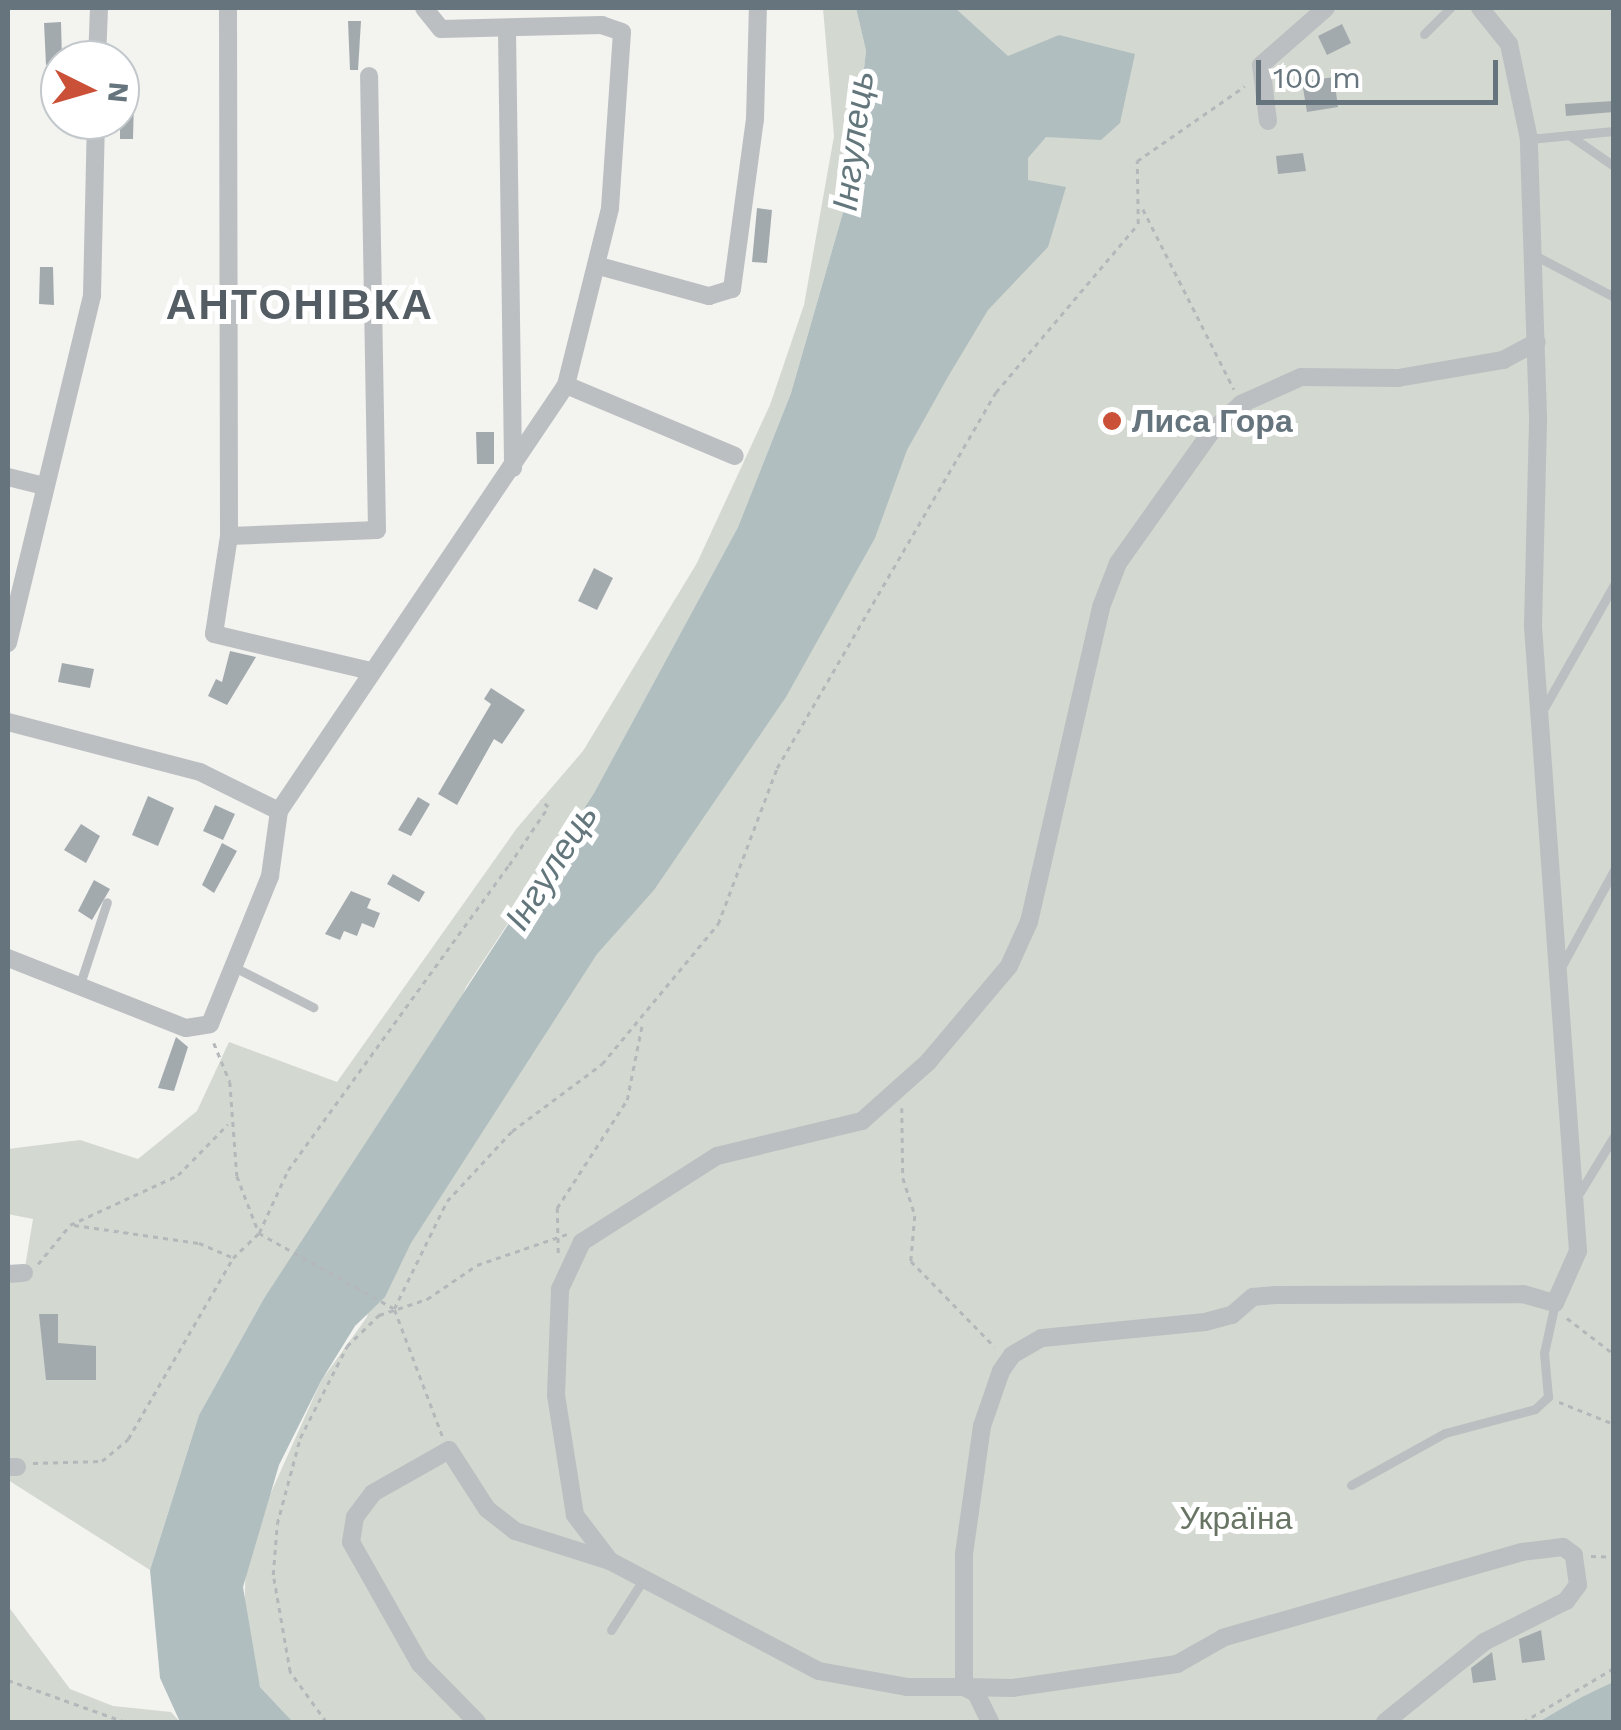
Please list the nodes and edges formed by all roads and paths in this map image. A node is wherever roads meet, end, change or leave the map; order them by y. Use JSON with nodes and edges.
{"nodes":[{"id":1,"x":99,"y":8,"type":"edge"},
{"id":2,"x":228,"y":8,"type":"edge"},
{"id":3,"x":424,"y":8,"type":"edge"},
{"id":4,"x":758,"y":8,"type":"edge"},
{"id":5,"x":1326,"y":8,"type":"edge"},
{"id":6,"x":1450,"y":8,"type":"edge"},
{"id":7,"x":1480,"y":8,"type":"edge"},
{"id":8,"x":508,"y":30,"type":"junction"},
{"id":9,"x":1424,"y":34,"type":"dead end"},
{"id":10,"x":98,"y":40,"type":"edge"},
{"id":11,"x":369,"y":76,"type":"dead end"},
{"id":12,"x":1258,"y":76,"type":"junction"},
{"id":13,"x":1268,"y":122,"type":"dead end"},
{"id":14,"x":1614,"y":130,"type":"edge"},
{"id":15,"x":1570,"y":135,"type":"junction"},
{"id":16,"x":1529,"y":139,"type":"junction"},
{"id":17,"x":96,"y":140,"type":"edge"},
{"id":18,"x":1614,"y":166,"type":"edge"},
{"id":19,"x":1142,"y":208,"type":"junction"},
{"id":20,"x":1534,"y":255,"type":"junction"},
{"id":21,"x":599,"y":266,"type":"junction"},
{"id":22,"x":1614,"y":297,"type":"edge"},
{"id":23,"x":1537,"y":342,"type":"junction"},
{"id":24,"x":566,"y":385,"type":"junction"},
{"id":25,"x":1241,"y":404,"type":"junction"},
{"id":26,"x":735,"y":456,"type":"dead end"},
{"id":27,"x":513,"y":468,"type":"junction"},
{"id":28,"x":8,"y":476,"type":"edge"},
{"id":29,"x":40,"y":486,"type":"junction"},
{"id":30,"x":230,"y":536,"type":"junction"},
{"id":31,"x":1614,"y":585,"type":"edge"},
{"id":32,"x":8,"y":644,"type":"edge"},
{"id":33,"x":371,"y":671,"type":"junction"},
{"id":34,"x":1544,"y":708,"type":"junction"},
{"id":35,"x":8,"y":722,"type":"edge"},
{"id":36,"x":541,"y":800,"type":"dead end"},
{"id":37,"x":280,"y":811,"type":"junction"},
{"id":38,"x":1614,"y":870,"type":"edge"},
{"id":39,"x":107,"y":902,"type":"dead end"},
{"id":40,"x":8,"y":958,"type":"edge"},
{"id":41,"x":234,"y":967,"type":"junction"},
{"id":42,"x":1559,"y":971,"type":"junction"},
{"id":43,"x":79,"y":985,"type":"junction"},
{"id":44,"x":313,"y":1007,"type":"dead end"},
{"id":45,"x":642,"y":1023,"type":"junction"},
{"id":46,"x":195,"y":1031,"type":"junction"},
{"id":47,"x":915,"y":1074,"type":"junction"},
{"id":48,"x":230,"y":1121,"type":"junction"},
{"id":49,"x":1614,"y":1136,"type":"edge"},
{"id":50,"x":1580,"y":1192,"type":"junction"},
{"id":51,"x":70,"y":1225,"type":"junction"},
{"id":52,"x":578,"y":1230,"type":"dead end"},
{"id":53,"x":258,"y":1232,"type":"junction"},
{"id":54,"x":558,"y":1238,"type":"junction"},
{"id":55,"x":558,"y":1257,"type":"dead end"},
{"id":56,"x":233,"y":1258,"type":"junction"},
{"id":57,"x":16,"y":1274,"type":"edge"},
{"id":58,"x":1555,"y":1302,"type":"junction"},
{"id":59,"x":394,"y":1309,"type":"junction"},
{"id":60,"x":1016,"y":1352,"type":"junction"},
{"id":61,"x":1614,"y":1354,"type":"edge"},
{"id":62,"x":1548,"y":1397,"type":"junction"},
{"id":63,"x":1614,"y":1424,"type":"edge"},
{"id":64,"x":449,"y":1450,"type":"junction"},
{"id":65,"x":12,"y":1467,"type":"edge"},
{"id":66,"x":1351,"y":1485,"type":"dead end"},
{"id":67,"x":1574,"y":1555,"type":"junction"},
{"id":68,"x":1614,"y":1557,"type":"edge"},
{"id":69,"x":610,"y":1561,"type":"junction"},
{"id":70,"x":644,"y":1578,"type":"junction"},
{"id":71,"x":611,"y":1630,"type":"dead end"},
{"id":72,"x":1614,"y":1668,"type":"edge"},
{"id":73,"x":8,"y":1680,"type":"edge"},
{"id":74,"x":964,"y":1687,"type":"junction"},
{"id":75,"x":125,"y":1722,"type":"edge"},
{"id":76,"x":326,"y":1722,"type":"edge"},
{"id":77,"x":477,"y":1722,"type":"edge"},
{"id":78,"x":990,"y":1722,"type":"edge"},
{"id":79,"x":1385,"y":1722,"type":"edge"},
{"id":80,"x":1523,"y":1722,"type":"edge"}],
"edges":[{"from":1,"to":10,"type":"street"},
{"from":2,"to":30,"type":"street"},
{"from":3,"to":8,"type":"street"},
{"from":4,"to":21,"type":"street"},
{"from":5,"to":12,"type":"street"},
{"from":6,"to":9,"type":"lane"},
{"from":7,"to":16,"type":"street"},
{"from":8,"to":21,"type":"street"},
{"from":8,"to":27,"type":"street"},
{"from":11,"to":30,"type":"street"},
{"from":12,"to":13,"type":"street"},
{"from":12,"to":19,"type":"path"},
{"from":14,"to":15,"type":"lane"},
{"from":15,"to":16,"type":"lane"},
{"from":15,"to":18,"type":"lane"},
{"from":16,"to":20,"type":"street"},
{"from":17,"to":29,"type":"street"},
{"from":19,"to":25,"type":"path"},
{"from":19,"to":45,"type":"path"},
{"from":20,"to":22,"type":"lane"},
{"from":20,"to":23,"type":"street"},
{"from":21,"to":24,"type":"street"},
{"from":23,"to":25,"type":"street"},
{"from":23,"to":34,"type":"street"},
{"from":24,"to":26,"type":"street"},
{"from":24,"to":27,"type":"street"},
{"from":25,"to":47,"type":"street"},
{"from":27,"to":33,"type":"street"},
{"from":28,"to":29,"type":"street"},
{"from":29,"to":32,"type":"street"},
{"from":30,"to":33,"type":"street"},
{"from":31,"to":34,"type":"lane"},
{"from":33,"to":37,"type":"street"},
{"from":34,"to":42,"type":"street"},
{"from":35,"to":37,"type":"street"},
{"from":36,"to":53,"type":"path"},
{"from":37,"to":41,"type":"street"},
{"from":38,"to":42,"type":"lane"},
{"from":39,"to":43,"type":"lane"},
{"from":40,"to":43,"type":"street"},
{"from":41,"to":44,"type":"lane"},
{"from":41,"to":46,"type":"street"},
{"from":42,"to":50,"type":"street"},
{"from":43,"to":46,"type":"street"},
{"from":45,"to":54,"type":"path"},
{"from":45,"to":59,"type":"path"},
{"from":46,"to":48,"type":"path"},
{"from":47,"to":60,"type":"path"},
{"from":47,"to":69,"type":"street"},
{"from":48,"to":51,"type":"path"},
{"from":48,"to":53,"type":"path"},
{"from":49,"to":50,"type":"lane"},
{"from":50,"to":58,"type":"street"},
{"from":51,"to":56,"type":"path"},
{"from":51,"to":57,"type":"path"},
{"from":52,"to":54,"type":"path"},
{"from":53,"to":56,"type":"path"},
{"from":53,"to":59,"type":"path"},
{"from":54,"to":55,"type":"path"},
{"from":54,"to":59,"type":"path"},
{"from":56,"to":65,"type":"path"},
{"from":58,"to":60,"type":"street"},
{"from":58,"to":61,"type":"path"},
{"from":58,"to":62,"type":"lane"},
{"from":59,"to":64,"type":"path"},
{"from":59,"to":76,"type":"path"},
{"from":60,"to":74,"type":"street"},
{"from":62,"to":63,"type":"path"},
{"from":62,"to":66,"type":"lane"},
{"from":64,"to":69,"type":"street"},
{"from":64,"to":77,"type":"street"},
{"from":67,"to":68,"type":"path"},
{"from":67,"to":74,"type":"street"},
{"from":67,"to":79,"type":"street"},
{"from":69,"to":70,"type":"street"},
{"from":70,"to":71,"type":"lane"},
{"from":70,"to":74,"type":"street"},
{"from":72,"to":80,"type":"path"},
{"from":73,"to":75,"type":"path"},
{"from":74,"to":78,"type":"street"}]}
